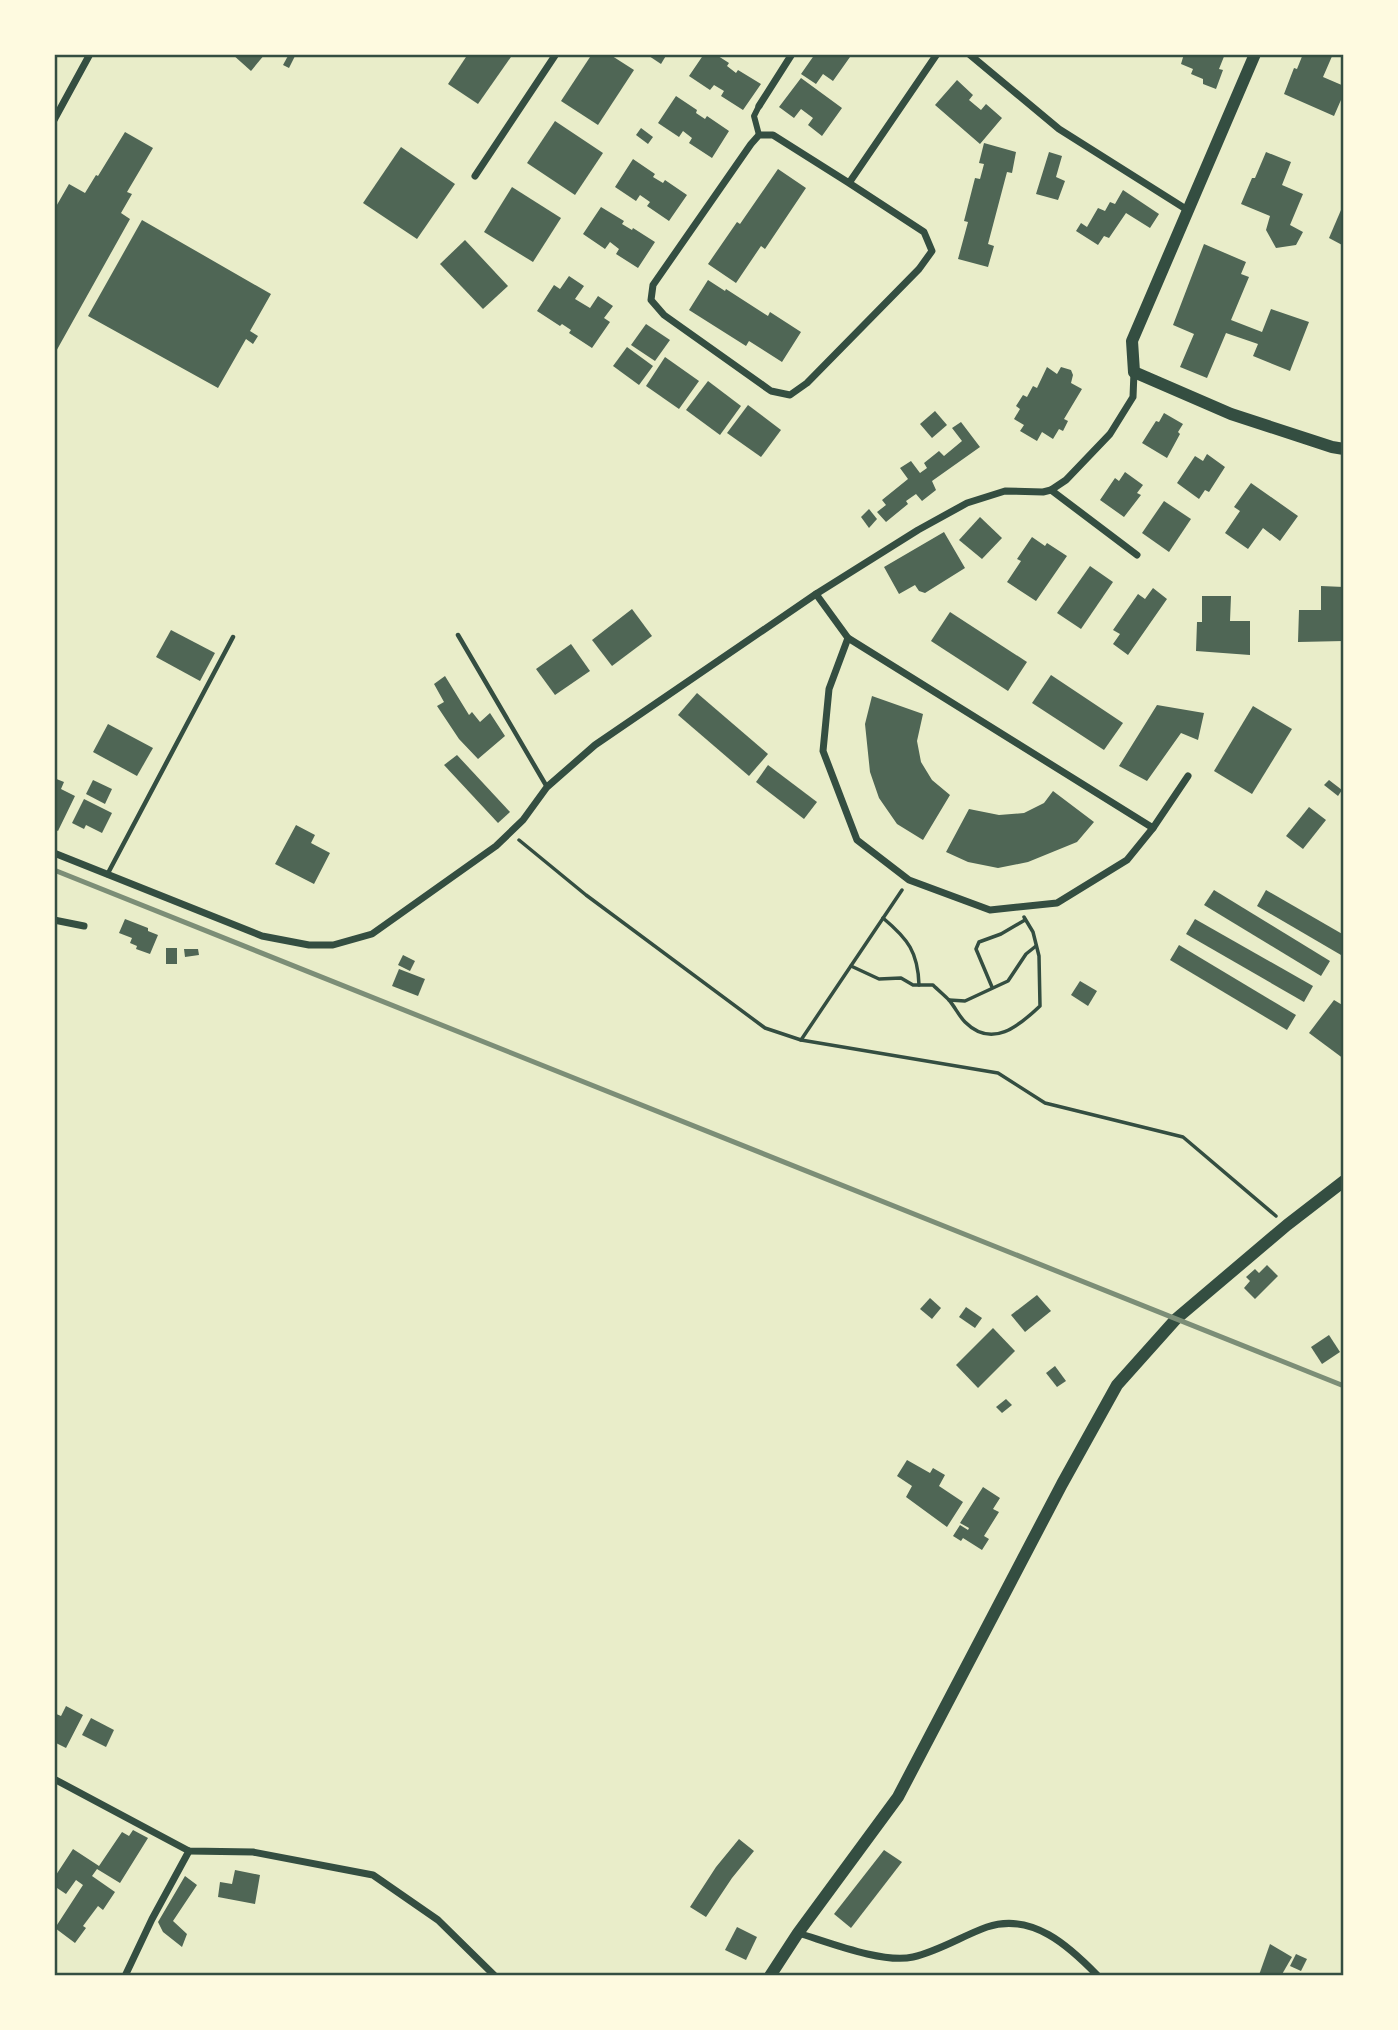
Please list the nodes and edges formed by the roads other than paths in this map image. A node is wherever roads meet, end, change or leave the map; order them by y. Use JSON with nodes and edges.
{"nodes":[{"id":1,"x":90,"y":54,"type":"edge"},
{"id":2,"x":556,"y":54,"type":"edge"},
{"id":3,"x":792,"y":54,"type":"edge"},
{"id":4,"x":937,"y":54,"type":"edge"},
{"id":5,"x":969,"y":54,"type":"edge"},
{"id":6,"x":1255,"y":54,"type":"edge"},
{"id":7,"x":759,"y":106,"type":"joint"},
{"id":8,"x":54,"y":120,"type":"edge"},
{"id":9,"x":759,"y":135,"type":"junction"},
{"id":10,"x":475,"y":176,"type":"dead end"},
{"id":11,"x":849,"y":183,"type":"junction"},
{"id":12,"x":1189,"y":211,"type":"junction"},
{"id":13,"x":1134,"y":372,"type":"junction"},
{"id":14,"x":1344,"y":449,"type":"edge"},
{"id":15,"x":1051,"y":490,"type":"junction"},
{"id":16,"x":1137,"y":555,"type":"dead end"},
{"id":17,"x":816,"y":594,"type":"junction"},
{"id":18,"x":458,"y":635,"type":"dead end"},
{"id":19,"x":233,"y":637,"type":"dead end"},
{"id":20,"x":848,"y":638,"type":"junction"},
{"id":21,"x":1188,"y":776,"type":"dead end"},
{"id":22,"x":547,"y":787,"type":"junction"},
{"id":23,"x":1153,"y":828,"type":"junction"},
{"id":24,"x":54,"y":853,"type":"edge"},
{"id":25,"x":107,"y":875,"type":"junction"},
{"id":26,"x":54,"y":920,"type":"edge"},
{"id":27,"x":84,"y":926,"type":"dead end"},
{"id":28,"x":1344,"y":1181,"type":"edge"},
{"id":29,"x":54,"y":1779,"type":"edge"},
{"id":30,"x":189,"y":1851,"type":"junction"},
{"id":31,"x":798,"y":1933,"type":"junction"},
{"id":32,"x":125,"y":1976,"type":"edge"},
{"id":33,"x":495,"y":1976,"type":"edge"},
{"id":34,"x":770,"y":1976,"type":"edge"},
{"id":35,"x":1098,"y":1976,"type":"edge"}],
"edges":[{"from":1,"to":8,"type":"street"},
{"from":2,"to":10,"type":"street"},
{"from":3,"to":7,"type":"street"},
{"from":4,"to":11,"type":"street"},
{"from":5,"to":12,"type":"street"},
{"from":6,"to":12,"type":"street"},
{"from":7,"to":9,"type":"street"},
{"from":9,"to":11,"type":"street"},
{"from":9,"to":11,"type":"street"},
{"from":12,"to":13,"type":"street"},
{"from":13,"to":14,"type":"street"},
{"from":13,"to":15,"type":"street"},
{"from":15,"to":16,"type":"street"},
{"from":15,"to":17,"type":"street"},
{"from":17,"to":20,"type":"street"},
{"from":17,"to":22,"type":"street"},
{"from":18,"to":22,"type":"lane"},
{"from":19,"to":25,"type":"lane"},
{"from":20,"to":23,"type":"street"},
{"from":20,"to":23,"type":"street"},
{"from":21,"to":23,"type":"street"},
{"from":22,"to":25,"type":"street"},
{"from":24,"to":25,"type":"street"},
{"from":26,"to":27,"type":"street"},
{"from":28,"to":31,"type":"street"},
{"from":29,"to":30,"type":"street"},
{"from":30,"to":32,"type":"street"},
{"from":30,"to":33,"type":"street"},
{"from":31,"to":34,"type":"street"},
{"from":31,"to":35,"type":"street"}]}
